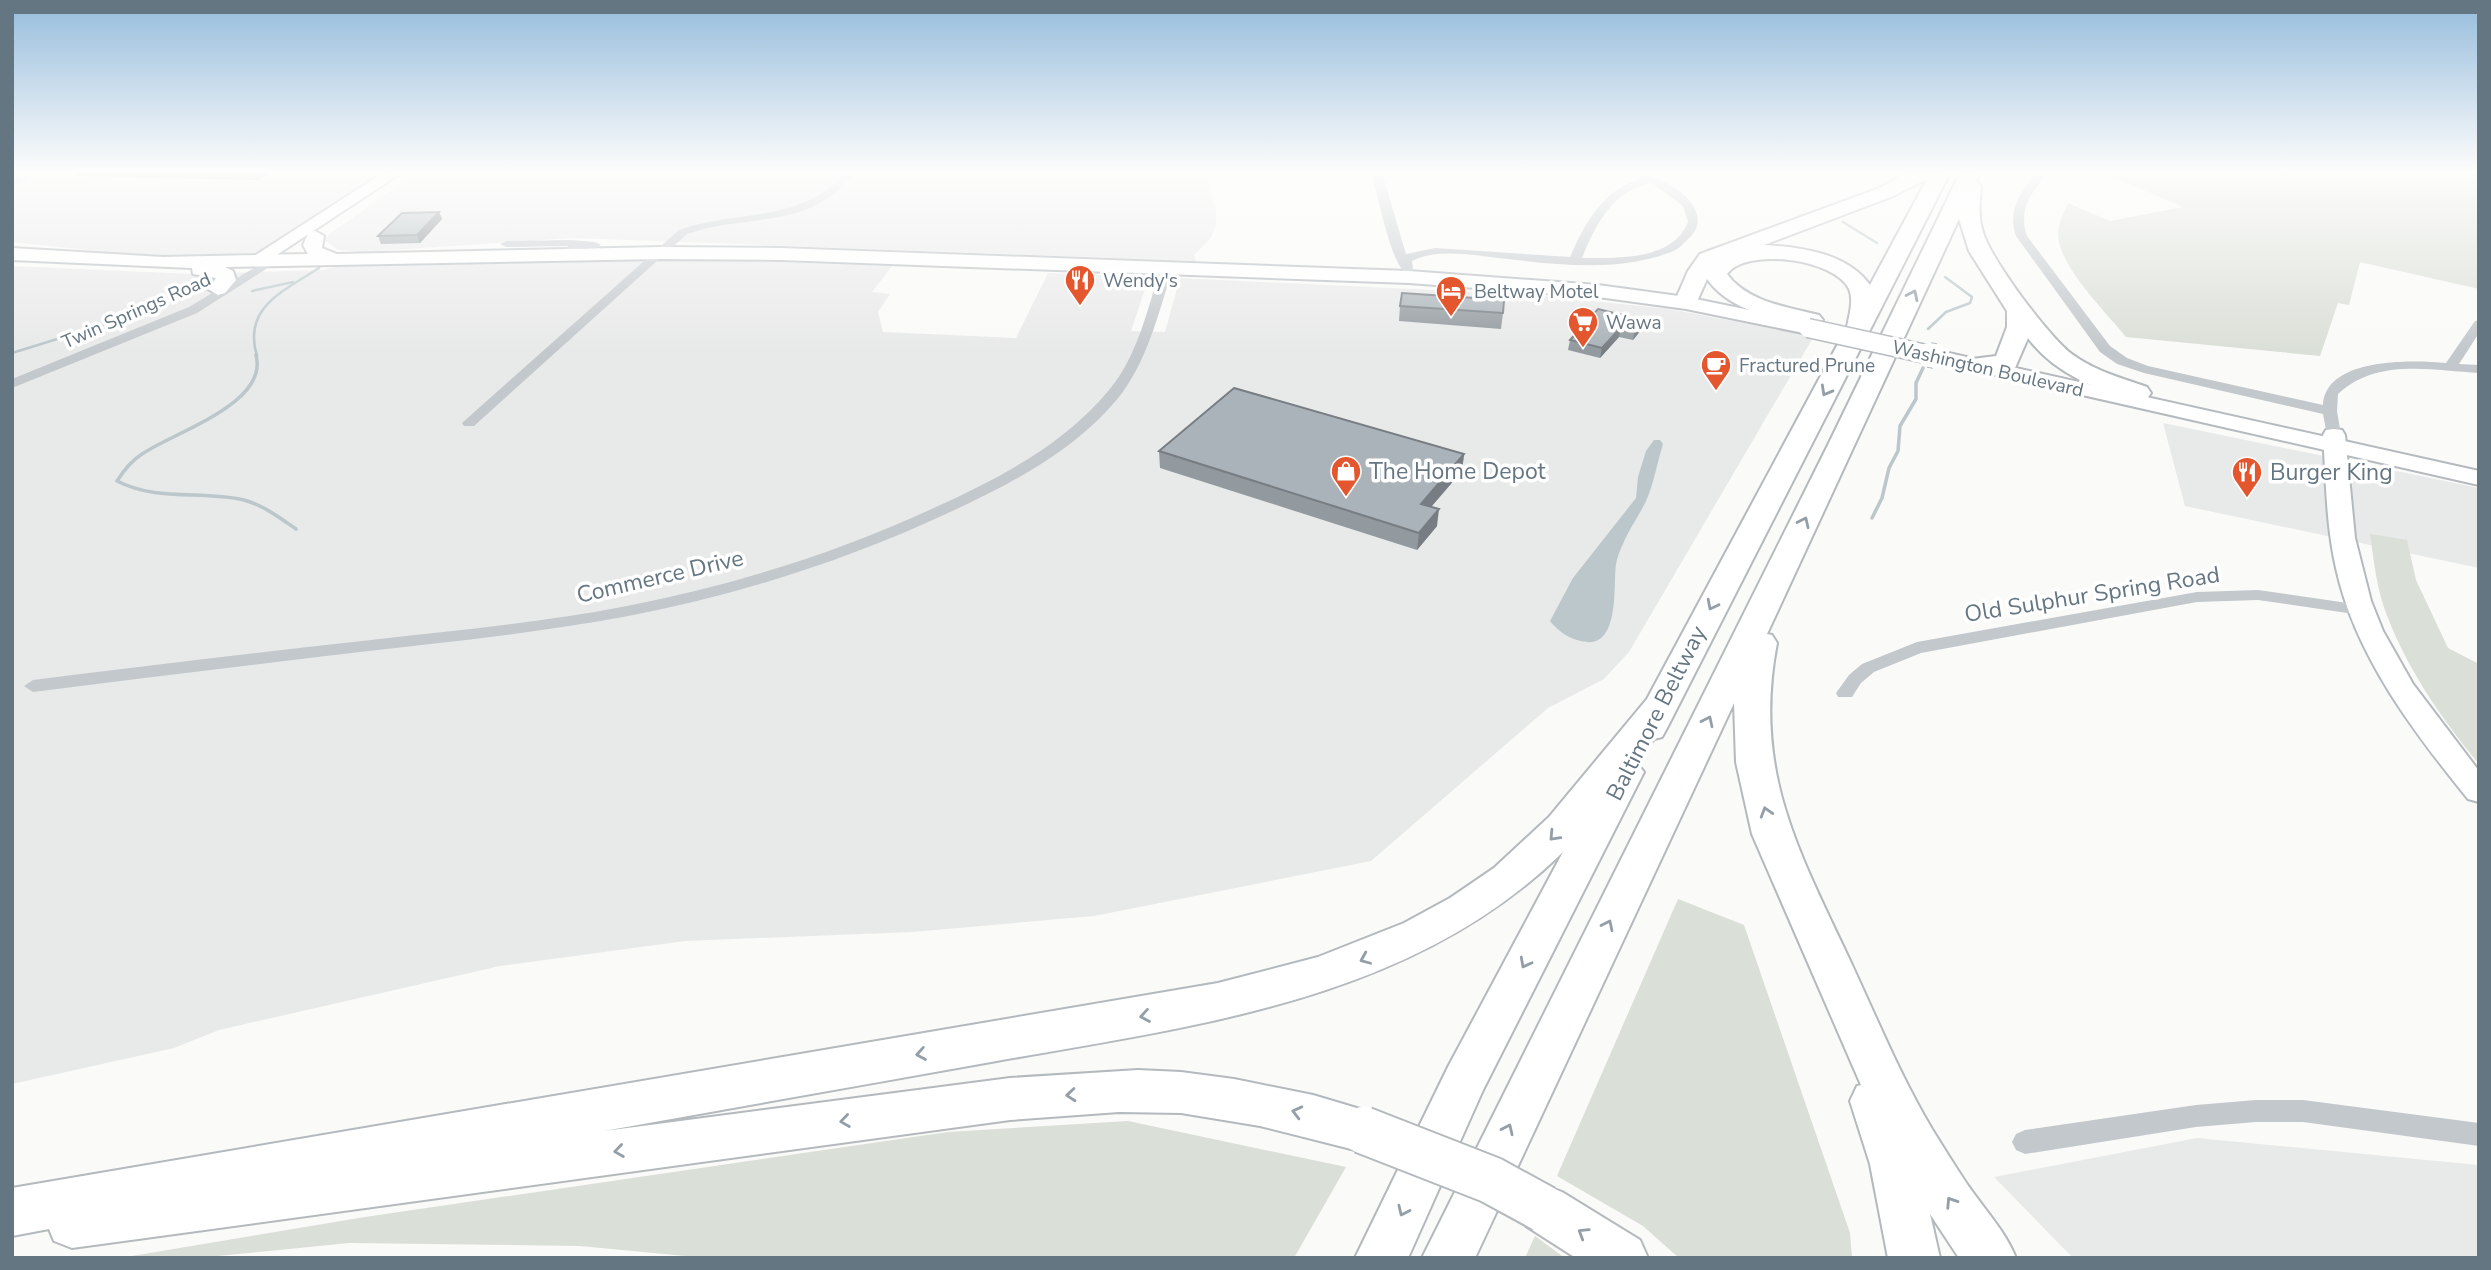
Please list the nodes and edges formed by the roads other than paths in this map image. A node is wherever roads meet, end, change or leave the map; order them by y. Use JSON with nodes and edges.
{"nodes":[{"id":1,"x":306,"y":232,"type":"edge"},
{"id":2,"x":320,"y":232,"type":"edge"},
{"id":3,"x":684,"y":232,"type":"edge"},
{"id":4,"x":1393,"y":232,"type":"edge"},
{"id":5,"x":1588,"y":232,"type":"edge"},
{"id":6,"x":1688,"y":232,"type":"edge"},
{"id":7,"x":1780,"y":232,"type":"edge"},
{"id":8,"x":1910,"y":232,"type":"edge"},
{"id":9,"x":1943,"y":232,"type":"edge"},
{"id":10,"x":1971,"y":232,"type":"edge"},
{"id":11,"x":2020,"y":232,"type":"edge"},
{"id":12,"x":315,"y":236,"type":"junction"},
{"id":13,"x":506,"y":244,"type":"dead end"},
{"id":14,"x":595,"y":245,"type":"dead end"},
{"id":15,"x":573,"y":250,"type":"junction"},
{"id":16,"x":661,"y":253,"type":"junction"},
{"id":17,"x":12,"y":254,"type":"edge"},
{"id":18,"x":82,"y":260,"type":"junction"},
{"id":19,"x":337,"y":261,"type":"junction"},
{"id":20,"x":263,"y":262,"type":"junction"},
{"id":21,"x":1574,"y":262,"type":"junction"},
{"id":22,"x":1167,"y":268,"type":"junction"},
{"id":23,"x":1407,"y":269,"type":"junction"},
{"id":24,"x":1715,"y":274,"type":"junction"},
{"id":25,"x":218,"y":289,"type":"junction"},
{"id":26,"x":2015,"y":300,"type":"junction"},
{"id":27,"x":1695,"y":301,"type":"junction"},
{"id":28,"x":1810,"y":324,"type":"junction"},
{"id":29,"x":2479,"y":324,"type":"edge"},
{"id":30,"x":1859,"y":331,"type":"junction"},
{"id":31,"x":1937,"y":352,"type":"junction"},
{"id":32,"x":2006,"y":363,"type":"junction"},
{"id":33,"x":1973,"y":365,"type":"junction"},
{"id":34,"x":2451,"y":367,"type":"junction"},
{"id":35,"x":2479,"y":369,"type":"edge"},
{"id":36,"x":12,"y":377,"type":"edge"},
{"id":37,"x":12,"y":384,"type":"edge"},
{"id":38,"x":2138,"y":393,"type":"junction"},
{"id":39,"x":469,"y":423,"type":"dead end"},
{"id":40,"x":2333,"y":431,"type":"junction"},
{"id":41,"x":2479,"y":470,"type":"edge"},
{"id":42,"x":2479,"y":478,"type":"edge"},
{"id":43,"x":1775,"y":584,"type":"junction"},
{"id":44,"x":2361,"y":610,"type":"junction"},
{"id":45,"x":33,"y":686,"type":"dead end"},
{"id":46,"x":1845,"y":693,"type":"dead end"},
{"id":47,"x":1659,"y":707,"type":"junction"},
{"id":48,"x":2479,"y":791,"type":"edge"},
{"id":49,"x":1790,"y":876,"type":"junction"},
{"id":50,"x":2479,"y":1135,"type":"edge"},
{"id":51,"x":2025,"y":1142,"type":"dead end"},
{"id":52,"x":12,"y":1212,"type":"edge"},
{"id":53,"x":12,"y":1231,"type":"edge"},
{"id":54,"x":1381,"y":1258,"type":"edge"},
{"id":55,"x":1448,"y":1258,"type":"edge"},
{"id":56,"x":1622,"y":1258,"type":"edge"},
{"id":57,"x":1914,"y":1258,"type":"edge"},
{"id":58,"x":1990,"y":1258,"type":"edge"}],
"edges":[{"from":1,"to":20,"type":"street"},
{"from":2,"to":12,"type":"street"},
{"from":3,"to":16,"type":"street"},
{"from":4,"to":23,"type":"street"},
{"from":5,"to":21,"type":"street"},
{"from":6,"to":21,"type":"street"},
{"from":7,"to":27,"type":"highway"},
{"from":8,"to":30,"type":"highway","name":"Baltimore Beltway"},
{"from":43,"to":9,"type":"highway","one_way":true},
{"from":10,"to":26,"type":"highway"},
{"from":11,"to":40,"type":"street"},
{"from":12,"to":19,"type":"main road"},
{"from":12,"to":20,"type":"street"},
{"from":13,"to":15,"type":"street"},
{"from":14,"to":15,"type":"street"},
{"from":15,"to":16,"type":"main road","name":"Washington Boulevard"},
{"from":15,"to":19,"type":"main road","name":"Washington Boulevard"},
{"from":16,"to":22,"type":"main road","name":"Washington Boulevard"},
{"from":16,"to":39,"type":"street"},
{"from":17,"to":18,"type":"main road","name":"Washington Boulevard"},
{"from":18,"to":20,"type":"main road","name":"Washington Boulevard"},
{"from":18,"to":25,"type":"main road"},
{"from":19,"to":20,"type":"main road","name":"Washington Boulevard"},
{"from":20,"to":25,"type":"street","name":"Twin Springs Road"},
{"from":20,"to":37,"type":"street","name":"Twin Springs Road"},
{"from":21,"to":23,"type":"street"},
{"from":22,"to":23,"type":"main road","name":"Washington Boulevard"},
{"from":22,"to":45,"type":"street","name":"Commerce Drive"},
{"from":23,"to":27,"type":"main road","name":"Washington Boulevard"},
{"from":24,"to":27,"type":"highway"},
{"from":24,"to":28,"type":"highway"},
{"from":24,"to":30,"type":"highway"},
{"from":25,"to":36,"type":"street","name":"Twin Springs Road"},
{"from":26,"to":32,"type":"highway"},
{"from":26,"to":38,"type":"highway"},
{"from":27,"to":28,"type":"main road","name":"Washington Boulevard"},
{"from":28,"to":31,"type":"main road","name":"Washington Boulevard","bridge":true},
{"from":29,"to":34,"type":"street"},
{"from":30,"to":47,"type":"highway","name":"Baltimore Beltway","one_way":true},
{"from":31,"to":32,"type":"main road","name":"Washington Boulevard"},
{"from":31,"to":33,"type":"main road","name":"Washington Boulevard"},
{"from":32,"to":33,"type":"highway"},
{"from":32,"to":38,"type":"main road","name":"Washington Boulevard"},
{"from":33,"to":40,"type":"main road","name":"Washington Boulevard"},
{"from":34,"to":35,"type":"street"},
{"from":34,"to":40,"type":"street"},
{"from":38,"to":40,"type":"main road","name":"Washington Boulevard"},
{"from":40,"to":41,"type":"main road","name":"Washington Boulevard"},
{"from":40,"to":42,"type":"main road","name":"Washington Boulevard"},
{"from":40,"to":44,"type":"street"},
{"from":49,"to":43,"type":"highway","one_way":true},
{"from":55,"to":43,"type":"highway","one_way":true},
{"from":44,"to":46,"type":"street","name":"Old Sulphur Spring Road"},
{"from":44,"to":48,"type":"street"},
{"from":47,"to":52,"type":"highway","one_way":true},
{"from":47,"to":54,"type":"highway","name":"Baltimore Beltway","one_way":true},
{"from":49,"to":57,"type":"highway"},
{"from":58,"to":49,"type":"highway","one_way":true},
{"from":50,"to":51,"type":"street"},
{"from":56,"to":53,"type":"highway","one_way":true,"bridge":true}]}
